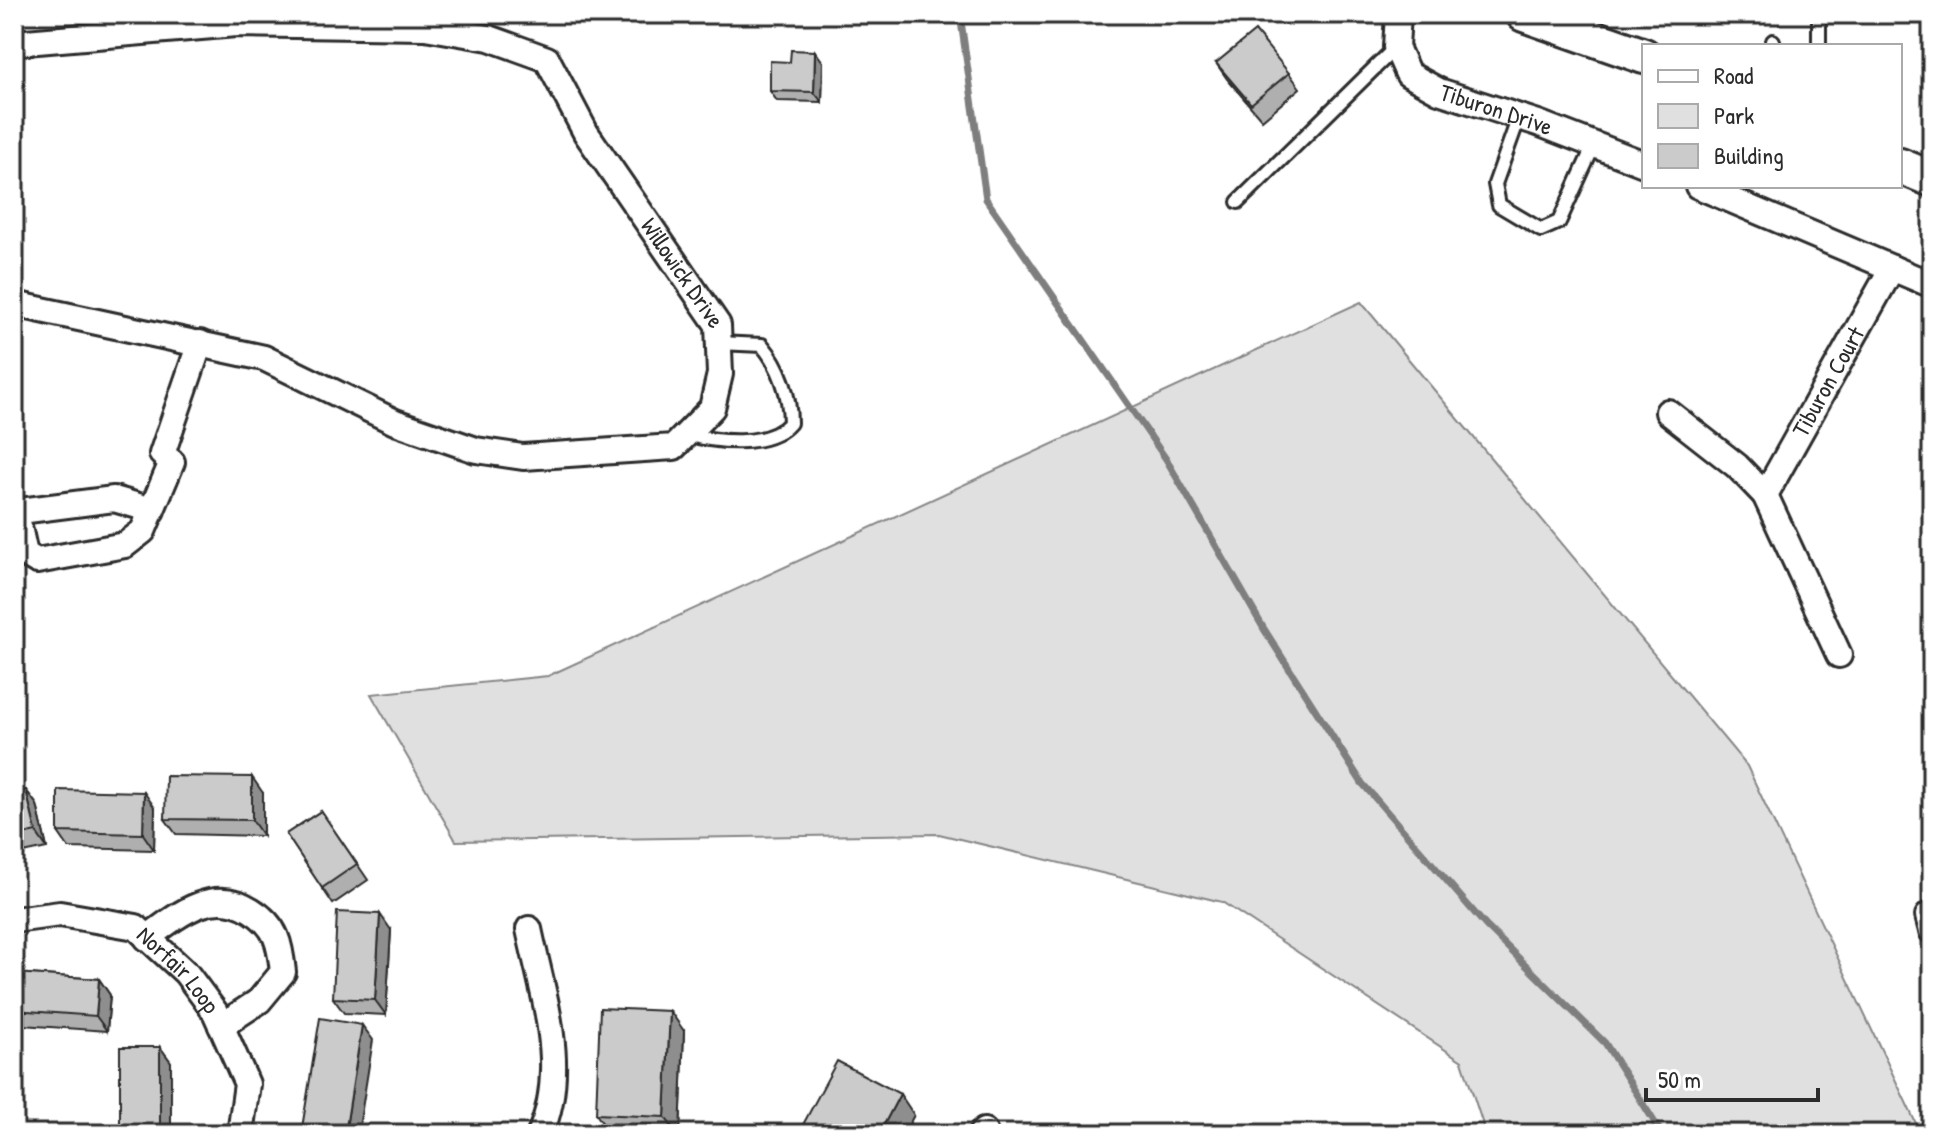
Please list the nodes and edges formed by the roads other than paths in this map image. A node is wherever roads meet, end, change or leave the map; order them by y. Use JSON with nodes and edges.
{"nodes":[{"id":1,"x":1398,"y":14,"type":"edge"},
{"id":2,"x":1524,"y":14,"type":"edge"},
{"id":3,"x":1819,"y":14,"type":"edge"},
{"id":4,"x":290,"y":18,"type":"edge"},
{"id":5,"x":1819,"y":42,"type":"dead end"},
{"id":6,"x":14,"y":43,"type":"edge"},
{"id":7,"x":1396,"y":47,"type":"junction"},
{"id":8,"x":1642,"y":55,"type":"edge"},
{"id":9,"x":1519,"y":117,"type":"junction"},
{"id":10,"x":1594,"y":145,"type":"junction"},
{"id":11,"x":1642,"y":163,"type":"edge"},
{"id":12,"x":1902,"y":167,"type":"edge"},
{"id":13,"x":1932,"y":179,"type":"edge"},
{"id":14,"x":1703,"y":188,"type":"edge"},
{"id":15,"x":1238,"y":202,"type":"dead end"},
{"id":16,"x":1892,"y":268,"type":"junction"},
{"id":17,"x":1932,"y":285,"type":"edge"},
{"id":18,"x":14,"y":304,"type":"edge"},
{"id":19,"x":200,"y":343,"type":"junction"},
{"id":20,"x":719,"y":343,"type":"junction"},
{"id":21,"x":1668,"y":412,"type":"dead end"},
{"id":22,"x":686,"y":434,"type":"junction"},
{"id":23,"x":1765,"y":495,"type":"junction"},
{"id":24,"x":152,"y":510,"type":"junction"},
{"id":25,"x":1839,"y":655,"type":"dead end"},
{"id":26,"x":1932,"y":913,"type":"edge"},
{"id":27,"x":14,"y":920,"type":"edge"},
{"id":28,"x":529,"y":929,"type":"dead end"},
{"id":29,"x":1932,"y":931,"type":"edge"},
{"id":30,"x":147,"y":938,"type":"junction"},
{"id":31,"x":221,"y":1026,"type":"junction"},
{"id":32,"x":240,"y":1134,"type":"edge"},
{"id":33,"x":540,"y":1134,"type":"edge"}],
"edges":[{"from":1,"to":7,"type":"street"},
{"from":2,"to":8,"type":"street"},
{"from":3,"to":5,"type":"lane"},
{"from":4,"to":6,"type":"street","name":"Willowick Drive"},
{"from":4,"to":20,"type":"street","name":"Willowick Drive"},
{"from":7,"to":9,"type":"street","name":"Tiburon Drive"},
{"from":7,"to":15,"type":"lane"},
{"from":9,"to":10,"type":"street","name":"Tiburon Drive"},
{"from":9,"to":10,"type":"lane"},
{"from":10,"to":11,"type":"street","name":"Tiburon Drive"},
{"from":12,"to":13,"type":"street"},
{"from":14,"to":16,"type":"street"},
{"from":16,"to":17,"type":"street"},
{"from":16,"to":23,"type":"street","name":"Tiburon Court"},
{"from":18,"to":19,"type":"street","name":"Willowick Drive"},
{"from":19,"to":22,"type":"street","name":"Willowick Drive"},
{"from":19,"to":24,"type":"street"},
{"from":20,"to":22,"type":"street","name":"Willowick Drive"},
{"from":20,"to":22,"type":"lane"},
{"from":21,"to":23,"type":"street"},
{"from":23,"to":25,"type":"street"},
{"from":24,"to":24,"type":"street"},
{"from":26,"to":29,"type":"street"},
{"from":27,"to":30,"type":"street","name":"Norfair Loop"},
{"from":28,"to":33,"type":"street"},
{"from":30,"to":31,"type":"street","name":"Norfair Loop"},
{"from":30,"to":31,"type":"street"},
{"from":31,"to":32,"type":"street","name":"Norfair Loop"}]}
